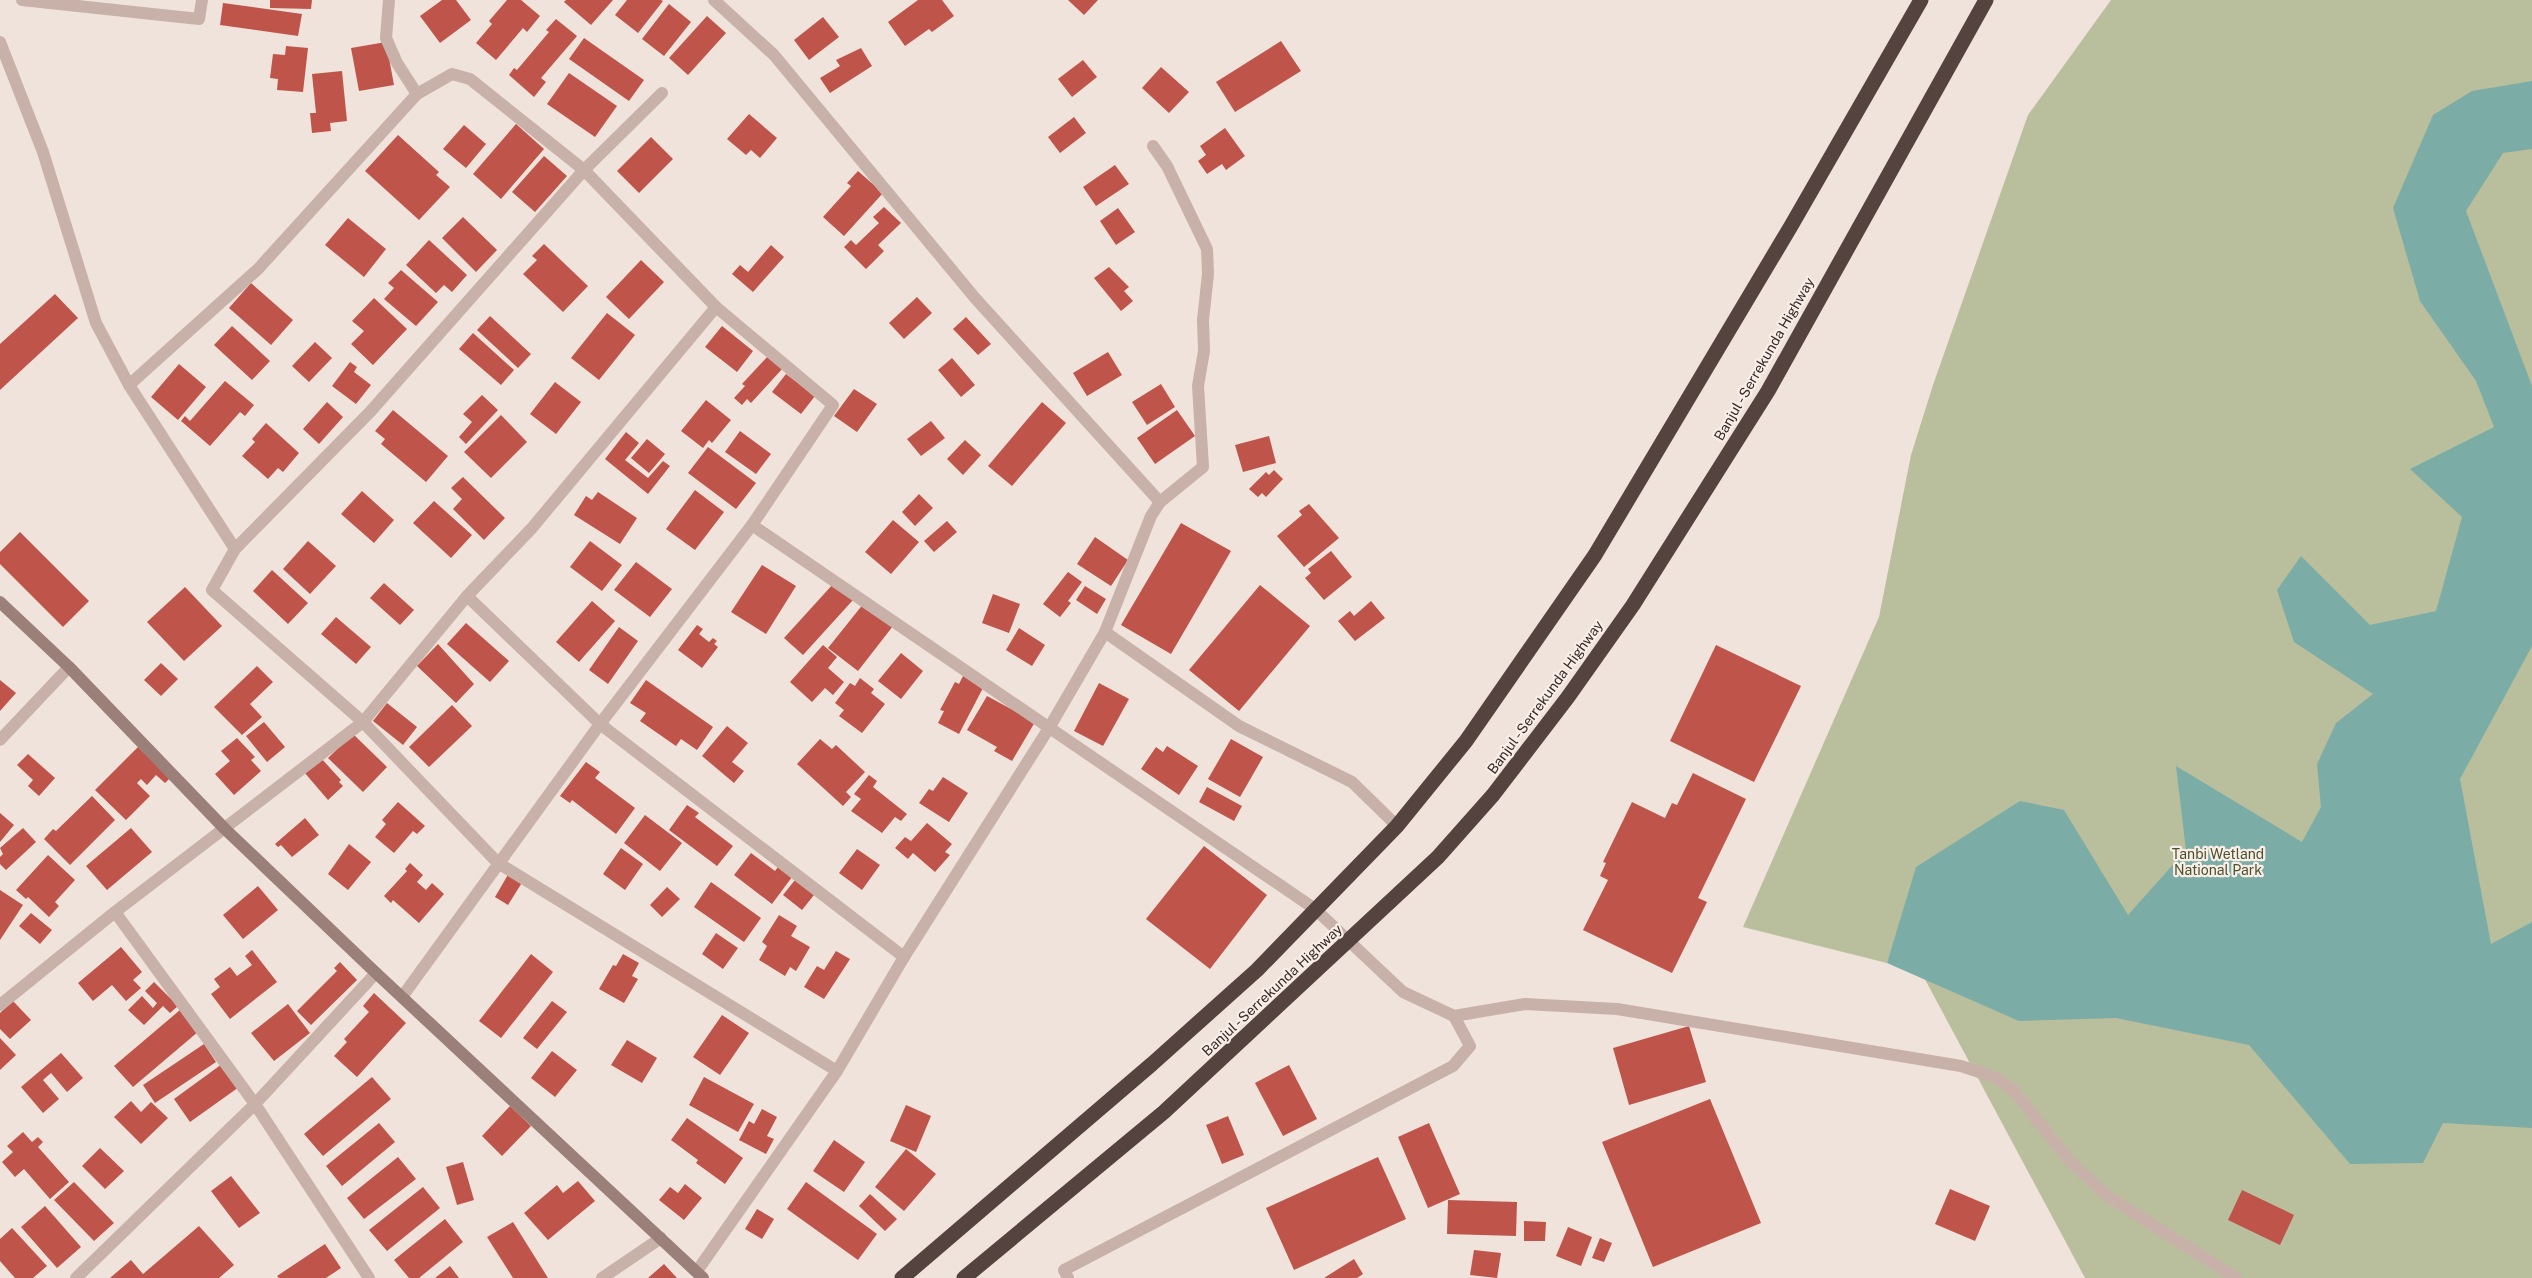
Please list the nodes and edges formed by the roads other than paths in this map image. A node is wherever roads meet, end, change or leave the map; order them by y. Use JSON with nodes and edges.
{"nodes":[{"id":1,"x":22,"y":0,"type":"edge"},
{"id":2,"x":202,"y":0,"type":"edge"},
{"id":3,"x":389,"y":0,"type":"edge"},
{"id":4,"x":714,"y":0,"type":"edge"},
{"id":5,"x":1921,"y":0,"type":"edge"},
{"id":6,"x":1986,"y":0,"type":"edge"},
{"id":7,"x":0,"y":42,"type":"edge"},
{"id":8,"x":662,"y":93,"type":"dead end"},
{"id":9,"x":417,"y":94,"type":"junction"},
{"id":10,"x":1153,"y":146,"type":"dead end"},
{"id":11,"x":584,"y":170,"type":"junction"},
{"id":12,"x":716,"y":307,"type":"junction"},
{"id":13,"x":128,"y":385,"type":"junction"},
{"id":14,"x":1160,"y":502,"type":"junction"},
{"id":15,"x":752,"y":525,"type":"junction"},
{"id":16,"x":235,"y":549,"type":"junction"},
{"id":17,"x":468,"y":596,"type":"junction"},
{"id":18,"x":0,"y":602,"type":"edge"},
{"id":19,"x":1105,"y":632,"type":"junction"},
{"id":20,"x":68,"y":667,"type":"junction"},
{"id":21,"x":364,"y":722,"type":"junction"},
{"id":22,"x":600,"y":724,"type":"junction"},
{"id":23,"x":1049,"y":728,"type":"junction"},
{"id":24,"x":0,"y":740,"type":"edge"},
{"id":25,"x":1396,"y":826,"type":"junction"},
{"id":26,"x":225,"y":829,"type":"junction"},
{"id":27,"x":498,"y":863,"type":"junction"},
{"id":28,"x":1315,"y":909,"type":"junction"},
{"id":29,"x":115,"y":912,"type":"junction"},
{"id":30,"x":1348,"y":940,"type":"junction"},
{"id":31,"x":904,"y":957,"type":"junction"},
{"id":32,"x":376,"y":973,"type":"junction"},
{"id":33,"x":402,"y":997,"type":"junction"},
{"id":34,"x":0,"y":1005,"type":"edge"},
{"id":35,"x":1454,"y":1016,"type":"junction"},
{"id":36,"x":837,"y":1071,"type":"junction"},
{"id":37,"x":255,"y":1104,"type":"junction"},
{"id":38,"x":661,"y":1238,"type":"junction"},
{"id":39,"x":700,"y":1275,"type":"edge"},
{"id":40,"x":76,"y":1278,"type":"edge"},
{"id":41,"x":369,"y":1278,"type":"edge"},
{"id":42,"x":602,"y":1278,"type":"edge"},
{"id":43,"x":902,"y":1278,"type":"edge"},
{"id":44,"x":964,"y":1278,"type":"edge"},
{"id":45,"x":1068,"y":1278,"type":"edge"},
{"id":46,"x":2236,"y":1278,"type":"edge"}],
"edges":[{"from":1,"to":2,"type":"street"},
{"from":3,"to":9,"type":"street"},
{"from":4,"to":14,"type":"street"},
{"from":5,"to":25,"type":"highway","name":"Banjul - Serrekunda Highway"},
{"from":6,"to":30,"type":"highway","name":"Banjul - Serrekunda Highway"},
{"from":7,"to":13,"type":"street"},
{"from":8,"to":11,"type":"street"},
{"from":9,"to":11,"type":"street"},
{"from":9,"to":13,"type":"street"},
{"from":10,"to":14,"type":"street"},
{"from":11,"to":12,"type":"street"},
{"from":11,"to":16,"type":"street"},
{"from":12,"to":15,"type":"street"},
{"from":12,"to":17,"type":"street"},
{"from":13,"to":16,"type":"street"},
{"from":14,"to":19,"type":"street"},
{"from":15,"to":22,"type":"street"},
{"from":15,"to":23,"type":"street"},
{"from":16,"to":21,"type":"street"},
{"from":17,"to":21,"type":"street"},
{"from":17,"to":22,"type":"street"},
{"from":18,"to":20,"type":"street"},
{"from":19,"to":23,"type":"street"},
{"from":19,"to":25,"type":"street"},
{"from":20,"to":24,"type":"street"},
{"from":20,"to":26,"type":"street"},
{"from":21,"to":26,"type":"street"},
{"from":21,"to":27,"type":"street"},
{"from":22,"to":27,"type":"street"},
{"from":22,"to":31,"type":"street"},
{"from":23,"to":28,"type":"street"},
{"from":23,"to":31,"type":"street"},
{"from":25,"to":28,"type":"highway","name":"Banjul - Serrekunda Highway"},
{"from":26,"to":29,"type":"street"},
{"from":26,"to":32,"type":"street"},
{"from":27,"to":33,"type":"street"},
{"from":27,"to":36,"type":"street"},
{"from":28,"to":30,"type":"street"},
{"from":28,"to":43,"type":"highway","name":"Banjul - Serrekunda Highway"},
{"from":29,"to":34,"type":"street"},
{"from":29,"to":37,"type":"street"},
{"from":30,"to":35,"type":"street"},
{"from":30,"to":44,"type":"highway","name":"Banjul - Serrekunda Highway"},
{"from":31,"to":36,"type":"street"},
{"from":32,"to":33,"type":"street"},
{"from":32,"to":37,"type":"street"},
{"from":33,"to":38,"type":"street"},
{"from":35,"to":45,"type":"street"},
{"from":35,"to":46,"type":"street"},
{"from":36,"to":39,"type":"street"},
{"from":37,"to":40,"type":"street"},
{"from":37,"to":41,"type":"street"},
{"from":38,"to":39,"type":"street"},
{"from":38,"to":42,"type":"street"}]}
